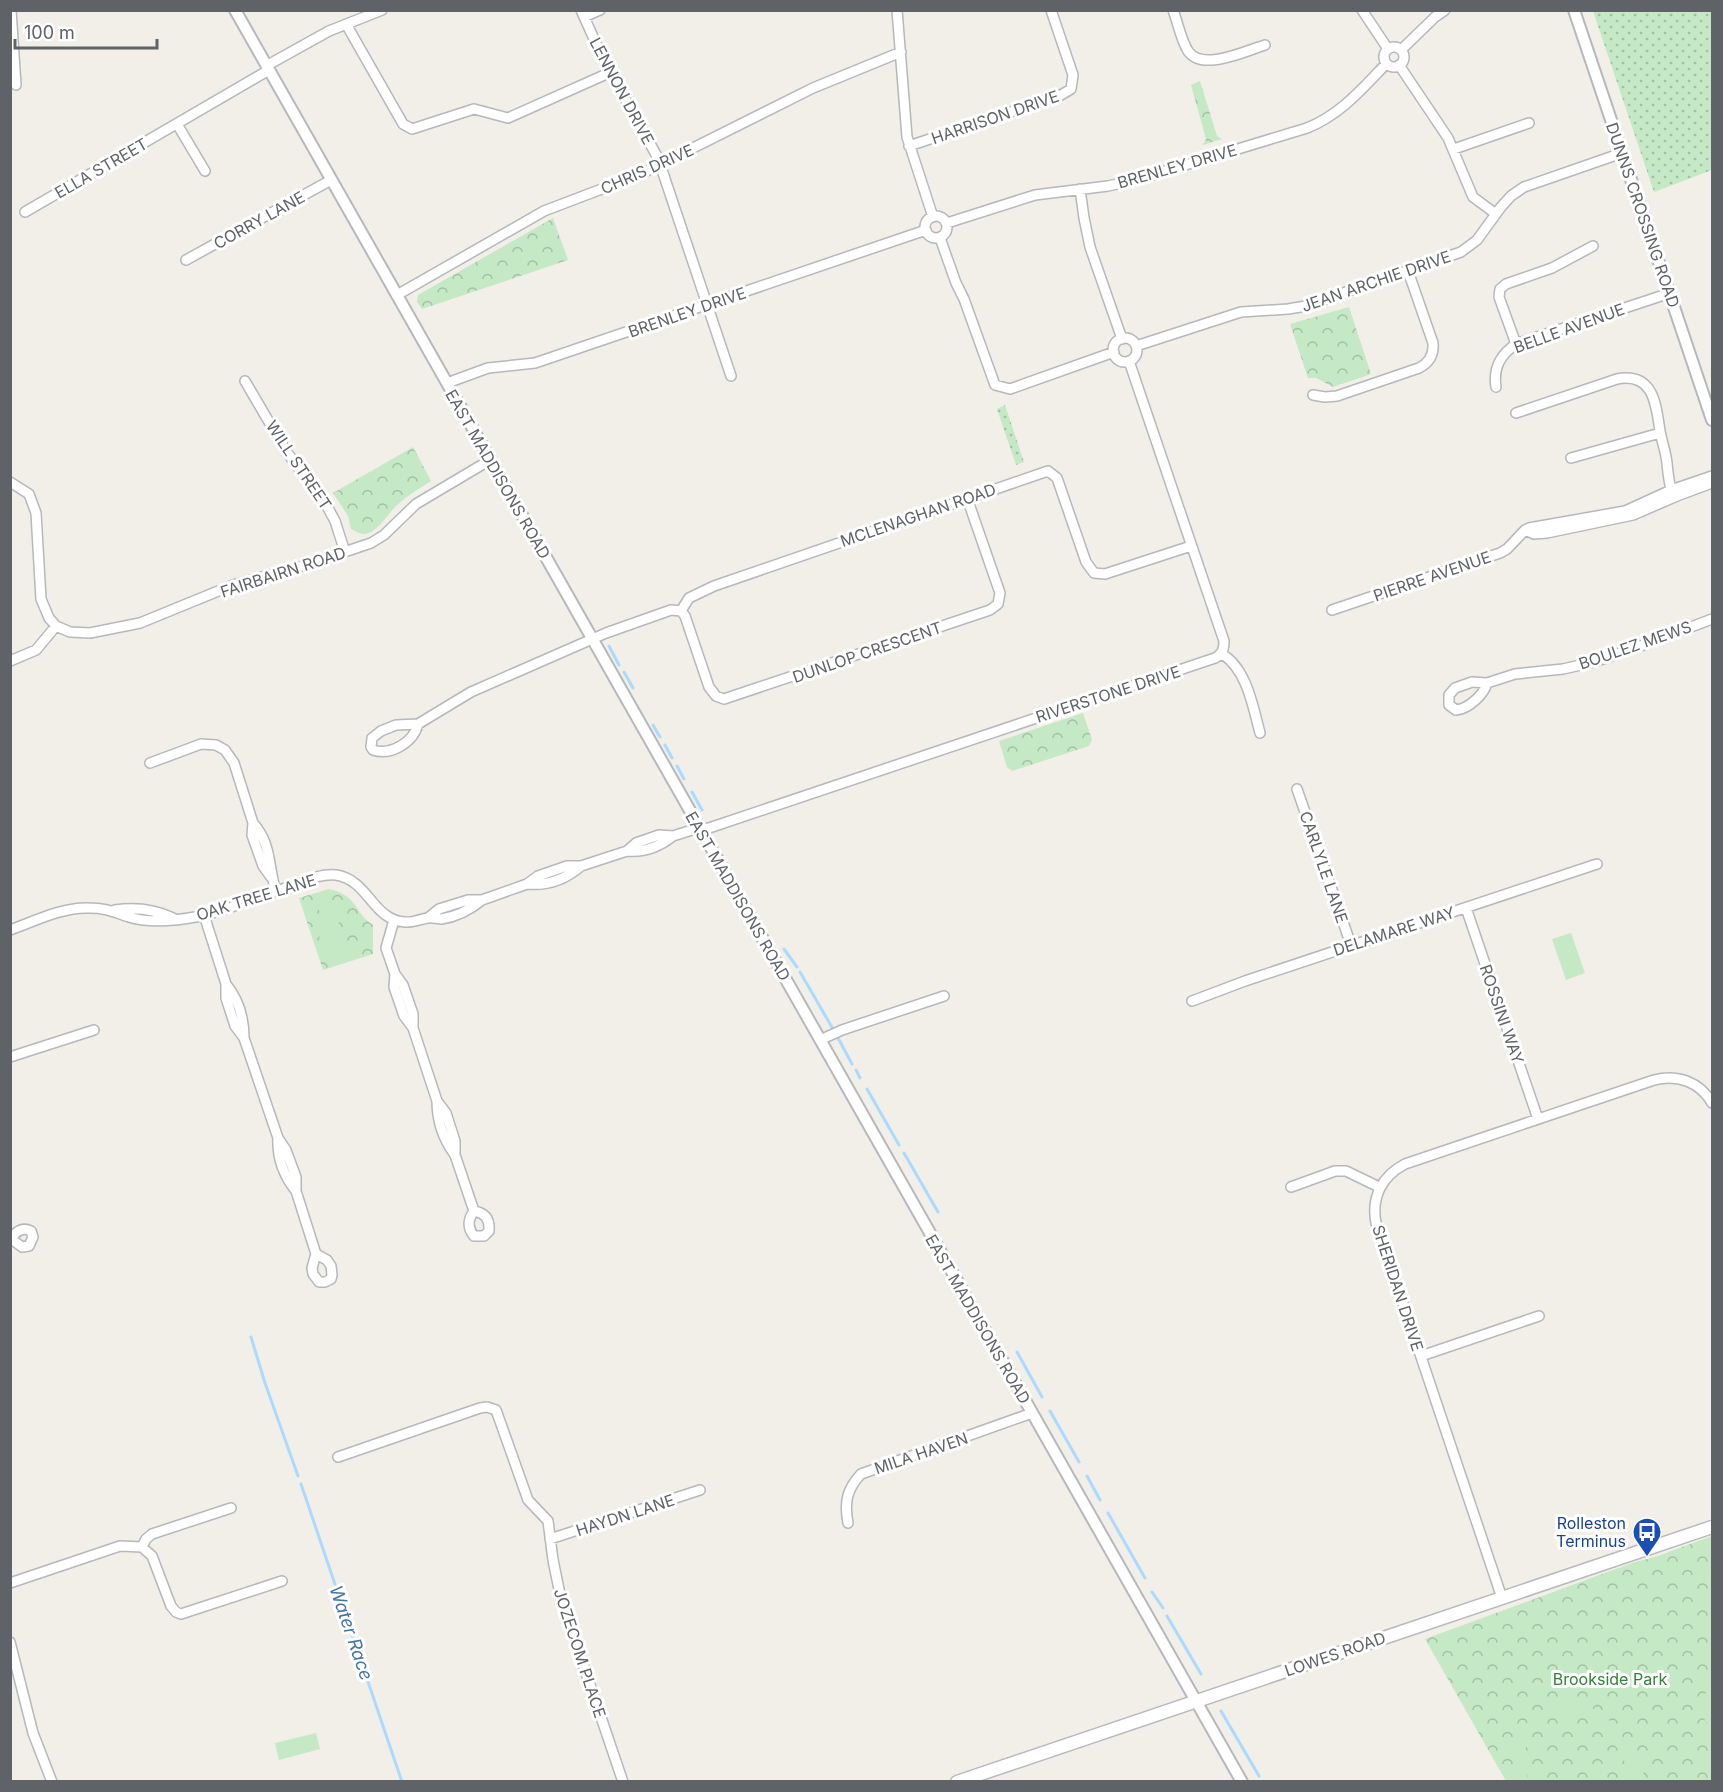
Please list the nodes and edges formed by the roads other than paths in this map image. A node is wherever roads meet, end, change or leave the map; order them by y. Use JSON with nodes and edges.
{"nodes":[{"id":1,"x":11,"y":10,"type":"edge"},
{"id":2,"x":235,"y":10,"type":"edge"},
{"id":3,"x":382,"y":10,"type":"edge"},
{"id":4,"x":600,"y":10,"type":"edge"},
{"id":5,"x":897,"y":10,"type":"edge"},
{"id":6,"x":1051,"y":10,"type":"edge"},
{"id":7,"x":1173,"y":10,"type":"edge"},
{"id":8,"x":1362,"y":10,"type":"edge"},
{"id":9,"x":1445,"y":10,"type":"edge"},
{"id":10,"x":1574,"y":10,"type":"edge"},
{"id":11,"x":583,"y":14,"type":"edge"},
{"id":12,"x":346,"y":24,"type":"junction"},
{"id":13,"x":1265,"y":45,"type":"dead end"},
{"id":14,"x":1388,"y":49,"type":"junction"},
{"id":15,"x":1401,"y":50,"type":"junction"},
{"id":16,"x":901,"y":52,"type":"junction"},
{"id":17,"x":1386,"y":64,"type":"junction"},
{"id":18,"x":1399,"y":65,"type":"junction"},
{"id":19,"x":267,"y":68,"type":"junction"},
{"id":20,"x":611,"y":72,"type":"junction"},
{"id":21,"x":16,"y":85,"type":"dead end"},
{"id":22,"x":1529,"y":123,"type":"dead end"},
{"id":23,"x":177,"y":124,"type":"junction"},
{"id":24,"x":909,"y":146,"type":"junction"},
{"id":25,"x":1454,"y":149,"type":"junction"},
{"id":26,"x":1622,"y":153,"type":"junction"},
{"id":27,"x":660,"y":166,"type":"junction"},
{"id":28,"x":205,"y":171,"type":"dead end"},
{"id":29,"x":331,"y":180,"type":"junction"},
{"id":30,"x":1080,"y":189,"type":"junction"},
{"id":31,"x":25,"y":212,"type":"dead end"},
{"id":32,"x":1496,"y":214,"type":"junction"},
{"id":33,"x":933,"y":217,"type":"junction"},
{"id":34,"x":947,"y":224,"type":"junction"},
{"id":35,"x":926,"y":230,"type":"junction"},
{"id":36,"x":940,"y":238,"type":"junction"},
{"id":37,"x":1593,"y":246,"type":"dead end"},
{"id":38,"x":186,"y":260,"type":"dead end"},
{"id":39,"x":1408,"y":272,"type":"junction"},
{"id":40,"x":1670,"y":293,"type":"junction"},
{"id":41,"x":397,"y":295,"type":"junction"},
{"id":42,"x":707,"y":305,"type":"junction"},
{"id":43,"x":1122,"y":339,"type":"junction"},
{"id":44,"x":1516,"y":344,"type":"junction"},
{"id":45,"x":1136,"y":346,"type":"junction"},
{"id":46,"x":1114,"y":352,"type":"junction"},
{"id":47,"x":1129,"y":361,"type":"junction"},
{"id":48,"x":731,"y":376,"type":"dead end"},
{"id":49,"x":245,"y":381,"type":"dead end"},
{"id":50,"x":447,"y":383,"type":"junction"},
{"id":51,"x":1496,"y":387,"type":"dead end"},
{"id":52,"x":1313,"y":395,"type":"dead end"},
{"id":53,"x":1516,"y":413,"type":"dead end"},
{"id":54,"x":1713,"y":420,"type":"edge"},
{"id":55,"x":1660,"y":433,"type":"junction"},
{"id":56,"x":1571,"y":458,"type":"dead end"},
{"id":57,"x":490,"y":460,"type":"junction"},
{"id":58,"x":1713,"y":476,"type":"edge"},
{"id":59,"x":10,"y":482,"type":"edge"},
{"id":60,"x":1713,"y":483,"type":"edge"},
{"id":61,"x":1672,"y":494,"type":"junction"},
{"id":62,"x":967,"y":498,"type":"junction"},
{"id":63,"x":1191,"y":546,"type":"junction"},
{"id":64,"x":345,"y":552,"type":"junction"},
{"id":65,"x":1332,"y":610,"type":"dead end"},
{"id":66,"x":681,"y":611,"type":"junction"},
{"id":67,"x":1713,"y":619,"type":"edge"},
{"id":68,"x":56,"y":626,"type":"junction"},
{"id":69,"x":592,"y":639,"type":"junction"},
{"id":70,"x":1222,"y":654,"type":"junction"},
{"id":71,"x":10,"y":661,"type":"edge"},
{"id":72,"x":1487,"y":683,"type":"dead end"},
{"id":73,"x":418,"y":724,"type":"junction"},
{"id":74,"x":1260,"y":733,"type":"dead end"},
{"id":75,"x":150,"y":763,"type":"dead end"},
{"id":76,"x":1298,"y":789,"type":"dead end"},
{"id":77,"x":700,"y":829,"type":"junction"},
{"id":78,"x":1598,"y":864,"type":"dead end"},
{"id":79,"x":276,"y":891,"type":"junction"},
{"id":80,"x":1466,"y":908,"type":"junction"},
{"id":81,"x":204,"y":915,"type":"junction"},
{"id":82,"x":394,"y":920,"type":"junction"},
{"id":83,"x":10,"y":930,"type":"edge"},
{"id":84,"x":1351,"y":945,"type":"junction"},
{"id":85,"x":944,"y":996,"type":"dead end"},
{"id":86,"x":1192,"y":1001,"type":"dead end"},
{"id":87,"x":94,"y":1030,"type":"dead end"},
{"id":88,"x":820,"y":1040,"type":"junction"},
{"id":89,"x":10,"y":1057,"type":"edge"},
{"id":90,"x":1713,"y":1103,"type":"edge"},
{"id":91,"x":1538,"y":1119,"type":"junction"},
{"id":92,"x":1291,"y":1187,"type":"dead end"},
{"id":93,"x":1380,"y":1188,"type":"junction"},
{"id":94,"x":474,"y":1211,"type":"dead end"},
{"id":95,"x":316,"y":1254,"type":"dead end"},
{"id":96,"x":1539,"y":1316,"type":"dead end"},
{"id":97,"x":1420,"y":1356,"type":"junction"},
{"id":98,"x":1032,"y":1413,"type":"junction"},
{"id":99,"x":338,"y":1457,"type":"dead end"},
{"id":100,"x":700,"y":1490,"type":"dead end"},
{"id":101,"x":231,"y":1508,"type":"dead end"},
{"id":102,"x":848,"y":1523,"type":"dead end"},
{"id":103,"x":1713,"y":1527,"type":"edge"},
{"id":104,"x":550,"y":1539,"type":"junction"},
{"id":105,"x":142,"y":1547,"type":"junction"},
{"id":106,"x":282,"y":1581,"type":"dead end"},
{"id":107,"x":10,"y":1583,"type":"edge"},
{"id":108,"x":1502,"y":1598,"type":"junction"},
{"id":109,"x":10,"y":1642,"type":"edge"},
{"id":110,"x":1195,"y":1701,"type":"junction"},
{"id":111,"x":52,"y":1782,"type":"edge"},
{"id":112,"x":623,"y":1782,"type":"edge"},
{"id":113,"x":957,"y":1782,"type":"edge"},
{"id":114,"x":1242,"y":1782,"type":"edge"}],
"edges":[{"from":1,"to":21,"type":"street"},
{"from":2,"to":19,"type":"street","name":"EAST MADDISONS ROAD"},
{"from":3,"to":12,"type":"street","name":"ELLA STREET"},
{"from":4,"to":11,"type":"street"},
{"from":5,"to":16,"type":"street"},
{"from":6,"to":24,"type":"street","name":"HARRISON DRIVE"},
{"from":7,"to":13,"type":"street"},
{"from":8,"to":14,"type":"street"},
{"from":9,"to":15,"type":"street"},
{"from":10,"to":26,"type":"street","name":"DUNNS CROSSING ROAD"},
{"from":11,"to":20,"type":"street","name":"LENNON DRIVE"},
{"from":12,"to":19,"type":"street","name":"ELLA STREET"},
{"from":12,"to":20,"type":"street"},
{"from":14,"to":15,"type":"street"},
{"from":14,"to":17,"type":"street"},
{"from":15,"to":18,"type":"street"},
{"from":16,"to":24,"type":"street"},
{"from":16,"to":27,"type":"street","name":"CHRIS DRIVE"},
{"from":17,"to":18,"type":"street"},
{"from":17,"to":30,"type":"street","name":"BRENLEY DRIVE"},
{"from":18,"to":25,"type":"street"},
{"from":19,"to":23,"type":"street","name":"ELLA STREET"},
{"from":19,"to":29,"type":"street","name":"EAST MADDISONS ROAD"},
{"from":20,"to":27,"type":"street","name":"LENNON DRIVE"},
{"from":22,"to":25,"type":"street"},
{"from":23,"to":28,"type":"street"},
{"from":23,"to":31,"type":"street","name":"ELLA STREET"},
{"from":24,"to":33,"type":"street"},
{"from":25,"to":32,"type":"street"},
{"from":26,"to":32,"type":"street","name":"JEAN ARCHIE DRIVE"},
{"from":26,"to":40,"type":"street","name":"DUNNS CROSSING ROAD"},
{"from":27,"to":41,"type":"street","name":"CHRIS DRIVE"},
{"from":27,"to":42,"type":"street","name":"LENNON DRIVE"},
{"from":29,"to":38,"type":"street","name":"CORRY LANE"},
{"from":29,"to":41,"type":"street","name":"EAST MADDISONS ROAD"},
{"from":30,"to":34,"type":"street","name":"BRENLEY DRIVE"},
{"from":30,"to":43,"type":"street"},
{"from":32,"to":39,"type":"street","name":"JEAN ARCHIE DRIVE"},
{"from":33,"to":34,"type":"street"},
{"from":33,"to":35,"type":"street"},
{"from":34,"to":36,"type":"street"},
{"from":35,"to":36,"type":"street"},
{"from":35,"to":42,"type":"street","name":"BRENLEY DRIVE"},
{"from":36,"to":46,"type":"street"},
{"from":37,"to":44,"type":"street"},
{"from":39,"to":45,"type":"street","name":"JEAN ARCHIE DRIVE"},
{"from":39,"to":52,"type":"street"},
{"from":40,"to":44,"type":"street","name":"BELLE AVENUE"},
{"from":40,"to":54,"type":"street","name":"DUNNS CROSSING ROAD"},
{"from":41,"to":50,"type":"street","name":"EAST MADDISONS ROAD"},
{"from":42,"to":48,"type":"street","name":"LENNON DRIVE"},
{"from":42,"to":50,"type":"street","name":"BRENLEY DRIVE"},
{"from":43,"to":45,"type":"street"},
{"from":43,"to":46,"type":"street"},
{"from":44,"to":51,"type":"street","name":"BELLE AVENUE"},
{"from":45,"to":47,"type":"street"},
{"from":46,"to":47,"type":"street"},
{"from":47,"to":63,"type":"street"},
{"from":49,"to":64,"type":"street","name":"WILL STREET"},
{"from":50,"to":57,"type":"street","name":"EAST MADDISONS ROAD"},
{"from":53,"to":55,"type":"street"},
{"from":55,"to":56,"type":"street"},
{"from":55,"to":61,"type":"street"},
{"from":57,"to":64,"type":"street","name":"FAIRBAIRN ROAD"},
{"from":57,"to":69,"type":"street","name":"EAST MADDISONS ROAD"},
{"from":58,"to":61,"type":"street","name":"PIERRE AVENUE"},
{"from":59,"to":68,"type":"street"},
{"from":60,"to":61,"type":"street","name":"PIERRE AVENUE"},
{"from":61,"to":65,"type":"street","name":"PIERRE AVENUE"},
{"from":62,"to":63,"type":"street","name":"MCLENAGHAN ROAD"},
{"from":62,"to":66,"type":"street","name":"MCLENAGHAN ROAD"},
{"from":62,"to":66,"type":"street","name":"DUNLOP CRESCENT"},
{"from":63,"to":70,"type":"street"},
{"from":64,"to":68,"type":"street","name":"FAIRBAIRN ROAD"},
{"from":66,"to":69,"type":"street","name":"MCLENAGHAN ROAD"},
{"from":67,"to":72,"type":"street","name":"BOULEZ MEWS"},
{"from":68,"to":71,"type":"street"},
{"from":69,"to":73,"type":"street","name":"MCLENAGHAN ROAD"},
{"from":69,"to":77,"type":"street","name":"EAST MADDISONS ROAD"},
{"from":70,"to":74,"type":"street"},
{"from":70,"to":77,"type":"street","name":"RIVERSTONE DRIVE"},
{"from":73,"to":73,"type":"street"},
{"from":75,"to":79,"type":"street"},
{"from":76,"to":84,"type":"street","name":"CARLYLE LANE"},
{"from":77,"to":82,"type":"street"},
{"from":77,"to":88,"type":"street","name":"EAST MADDISONS ROAD"},
{"from":78,"to":80,"type":"street","name":"DELAMARE WAY"},
{"from":79,"to":81,"type":"street","name":"OAK TREE LANE"},
{"from":79,"to":82,"type":"street","name":"OAK TREE LANE"},
{"from":80,"to":84,"type":"street","name":"DELAMARE WAY"},
{"from":80,"to":91,"type":"street","name":"ROSSINI WAY"},
{"from":81,"to":83,"type":"street","name":"OAK TREE LANE"},
{"from":81,"to":95,"type":"street"},
{"from":82,"to":94,"type":"street"},
{"from":84,"to":86,"type":"street","name":"DELAMARE WAY"},
{"from":85,"to":88,"type":"street"},
{"from":87,"to":89,"type":"street"},
{"from":88,"to":98,"type":"street","name":"EAST MADDISONS ROAD"},
{"from":90,"to":91,"type":"street"},
{"from":91,"to":93,"type":"street"},
{"from":92,"to":93,"type":"street"},
{"from":93,"to":97,"type":"street","name":"SHERIDAN DRIVE"},
{"from":96,"to":97,"type":"street"},
{"from":97,"to":108,"type":"street","name":"SHERIDAN DRIVE"},
{"from":98,"to":102,"type":"street","name":"MILA HAVEN"},
{"from":98,"to":110,"type":"street","name":"EAST MADDISONS ROAD"},
{"from":99,"to":104,"type":"street","name":"JOZECOM PLACE"},
{"from":100,"to":104,"type":"street","name":"HAYDN LANE"},
{"from":101,"to":105,"type":"street"},
{"from":103,"to":108,"type":"main road","name":"LOWES ROAD"},
{"from":104,"to":112,"type":"street","name":"JOZECOM PLACE"},
{"from":105,"to":106,"type":"street"},
{"from":105,"to":107,"type":"street"},
{"from":108,"to":110,"type":"main road","name":"LOWES ROAD"},
{"from":109,"to":111,"type":"street"},
{"from":110,"to":113,"type":"main road","name":"LOWES ROAD"},
{"from":110,"to":114,"type":"street","name":"EAST MADDISONS ROAD"}]}
